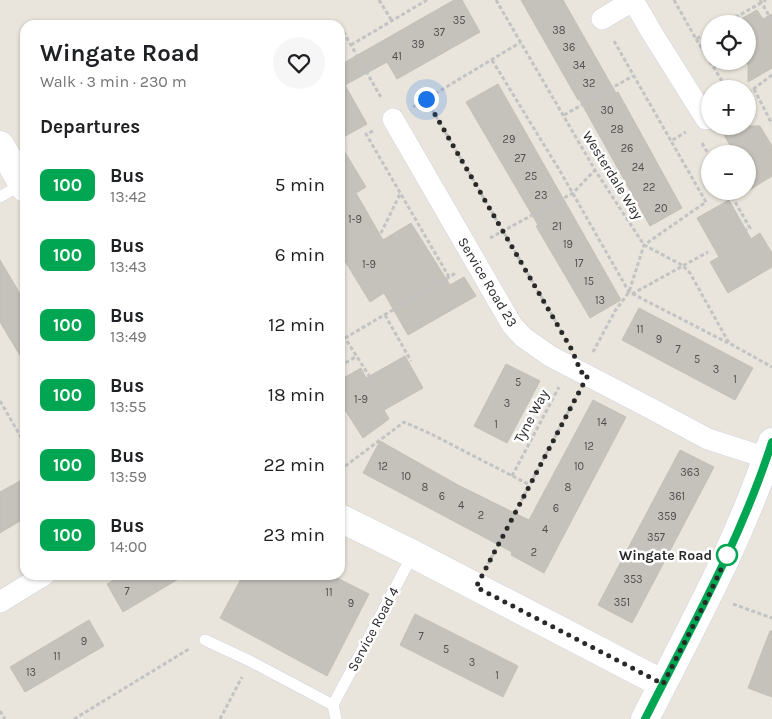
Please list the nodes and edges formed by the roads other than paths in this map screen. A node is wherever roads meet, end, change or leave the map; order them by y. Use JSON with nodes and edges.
{"nodes":[{"id":1,"x":634,"y":0,"type":"edge"},
{"id":2,"x":602,"y":19,"type":"road end"},
{"id":3,"x":701,"y":111,"type":"edge"},
{"id":4,"x":393,"y":119,"type":"road end"},
{"id":5,"x":0,"y":145,"type":"edge"},
{"id":6,"x":16,"y":190,"type":"edge"},
{"id":7,"x":769,"y":450,"type":"edge"},
{"id":8,"x":345,"y":520,"type":"edge"},
{"id":9,"x":413,"y":554,"type":"junction"},
{"id":10,"x":36,"y":580,"type":"edge"},
{"id":11,"x":0,"y":602,"type":"edge"},
{"id":12,"x":205,"y":640,"type":"road end"},
{"id":13,"x":663,"y":684,"type":"junction"},
{"id":14,"x":333,"y":704,"type":"junction"},
{"id":15,"x":336,"y":719,"type":"edge"},
{"id":16,"x":645,"y":719,"type":"edge"}],
"edges":[{"from":1,"to":2,"type":"street"},
{"from":1,"to":3,"type":"street"},
{"from":4,"to":7,"type":"street","name":"Service Road 23"},
{"from":5,"to":6,"type":"street"},
{"from":7,"to":13,"type":"street"},
{"from":8,"to":9,"type":"street"},
{"from":9,"to":13,"type":"street"},
{"from":9,"to":14,"type":"lane","name":"Service Road 4"},
{"from":10,"to":11,"type":"street"},
{"from":12,"to":14,"type":"lane"},
{"from":13,"to":16,"type":"street"},
{"from":14,"to":15,"type":"lane"}]}
